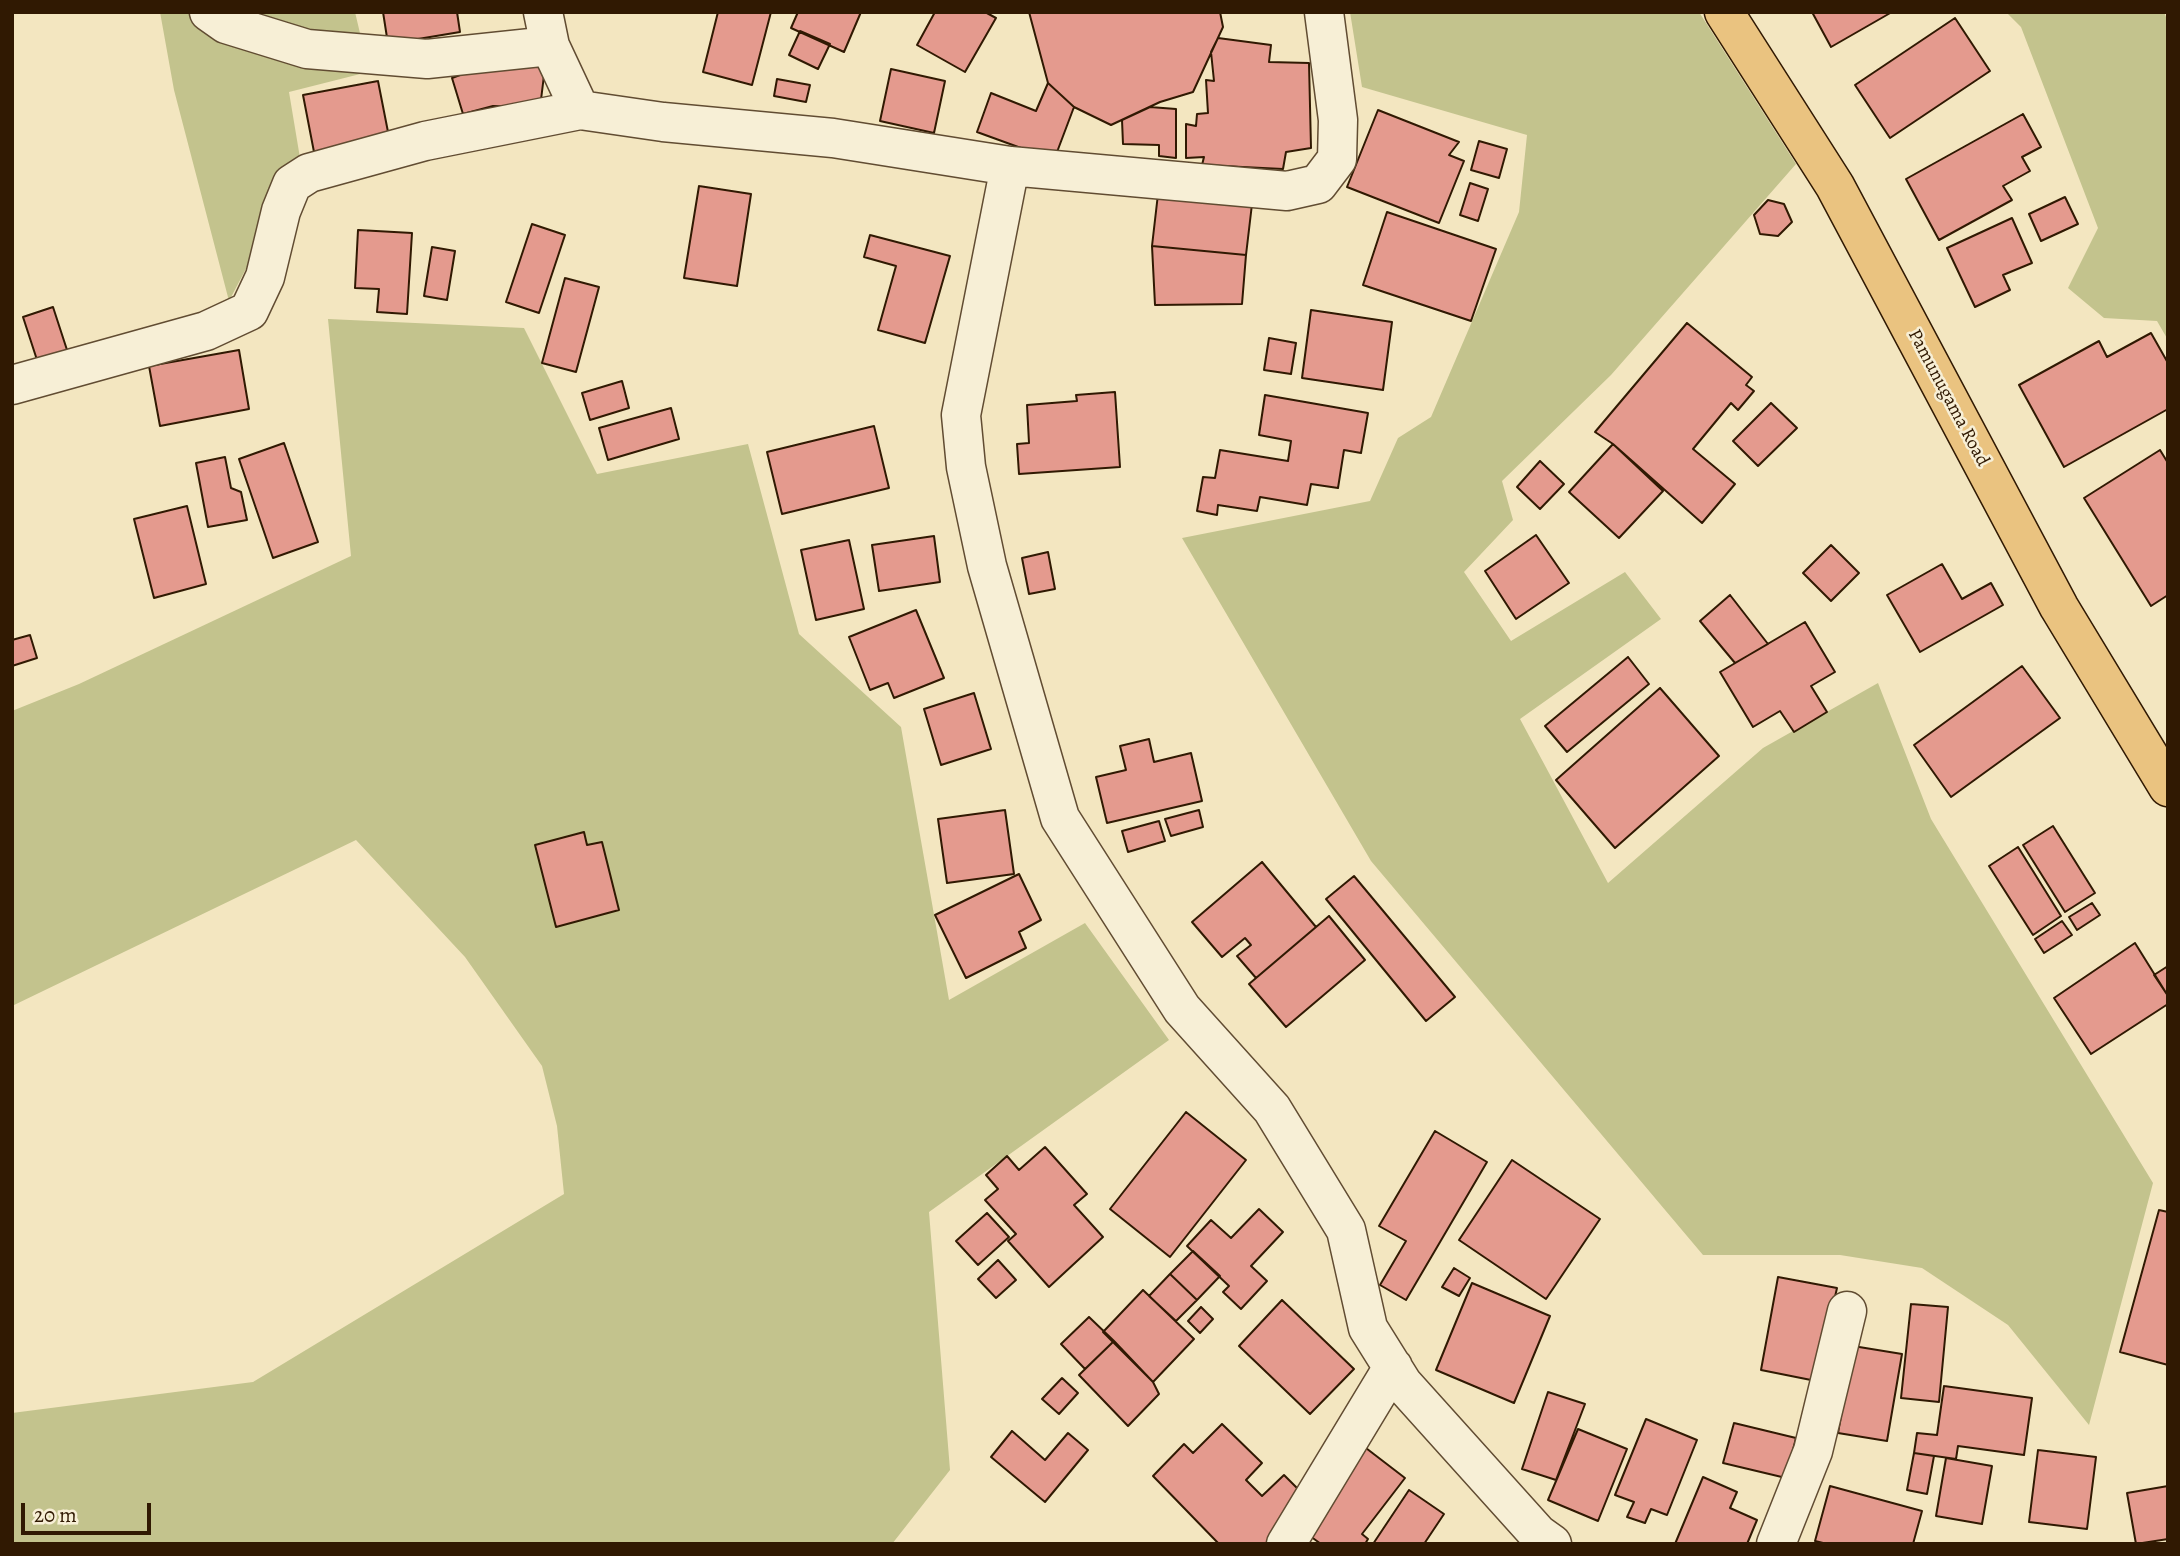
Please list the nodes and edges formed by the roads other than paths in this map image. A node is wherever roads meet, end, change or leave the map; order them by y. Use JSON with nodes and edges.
{"nodes":[{"id":1,"x":209,"y":12,"type":"edge"},
{"id":2,"x":1324,"y":12,"type":"edge"},
{"id":3,"x":1724,"y":12,"type":"edge"},
{"id":4,"x":547,"y":29,"type":"edge"},
{"id":5,"x":580,"y":110,"type":"junction"},
{"id":6,"x":1010,"y":166,"type":"junction"},
{"id":7,"x":12,"y":385,"type":"edge"},
{"id":8,"x":2168,"y":787,"type":"edge"},
{"id":9,"x":1847,"y":1311,"type":"dead end"},
{"id":10,"x":1393,"y":1367,"type":"junction"},
{"id":11,"x":1286,"y":1544,"type":"edge"},
{"id":12,"x":1552,"y":1544,"type":"edge"},
{"id":13,"x":1776,"y":1544,"type":"edge"}],
"edges":[{"from":1,"to":4,"type":"street"},
{"from":2,"to":6,"type":"street"},
{"from":3,"to":8,"type":"main road","name":"Pamunugama Road"},
{"from":4,"to":5,"type":"street"},
{"from":5,"to":6,"type":"street"},
{"from":5,"to":7,"type":"street"},
{"from":6,"to":10,"type":"street"},
{"from":9,"to":13,"type":"street"},
{"from":10,"to":11,"type":"street"},
{"from":10,"to":12,"type":"street"}]}
